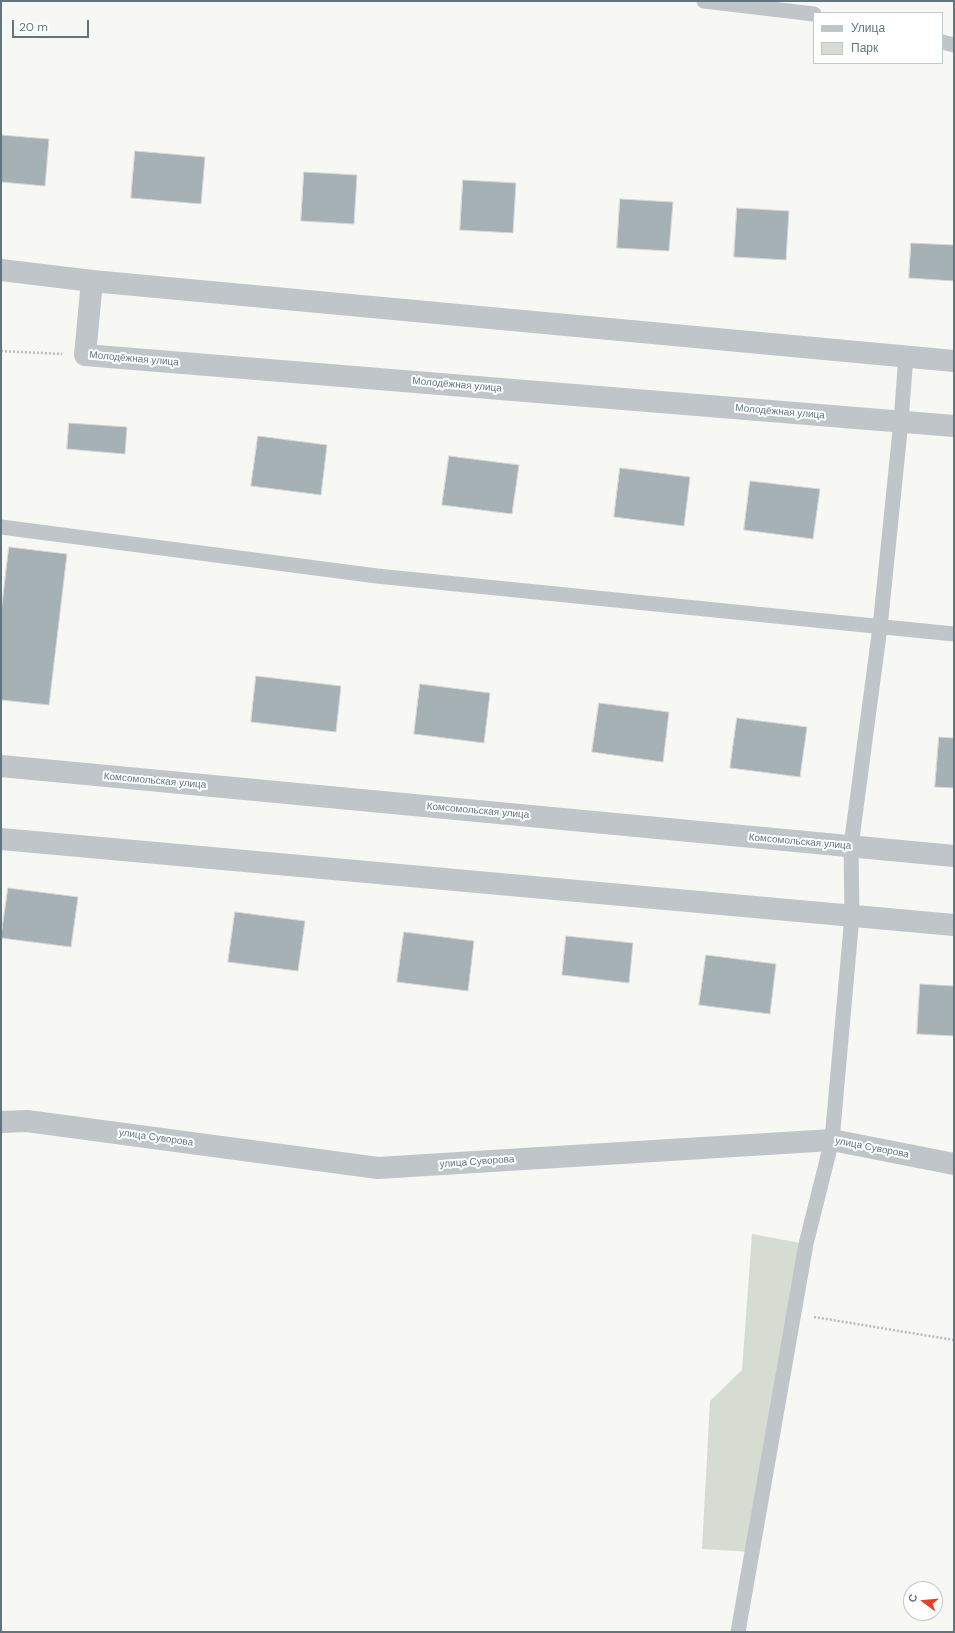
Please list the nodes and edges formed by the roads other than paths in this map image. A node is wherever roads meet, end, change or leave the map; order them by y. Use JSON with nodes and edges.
{"nodes":[{"id":1,"x":704,"y":1,"type":"edge"},
{"id":2,"x":813,"y":14,"type":"edge"},
{"id":3,"x":943,"y":42,"type":"edge"},
{"id":4,"x":954,"y":45,"type":"edge"},
{"id":5,"x":1,"y":270,"type":"edge"},
{"id":6,"x":92,"y":281,"type":"junction"},
{"id":7,"x":906,"y":356,"type":"junction"},
{"id":8,"x":954,"y":361,"type":"edge"},
{"id":9,"x":901,"y":421,"type":"junction"},
{"id":10,"x":954,"y":426,"type":"edge"},
{"id":11,"x":1,"y":527,"type":"edge"},
{"id":12,"x":880,"y":627,"type":"junction"},
{"id":13,"x":954,"y":634,"type":"edge"},
{"id":14,"x":1,"y":766,"type":"edge"},
{"id":15,"x":1,"y":839,"type":"edge"},
{"id":16,"x":851,"y":846,"type":"junction"},
{"id":17,"x":954,"y":856,"type":"edge"},
{"id":18,"x":852,"y":916,"type":"junction"},
{"id":19,"x":954,"y":925,"type":"edge"},
{"id":20,"x":1,"y":1122,"type":"edge"},
{"id":21,"x":832,"y":1140,"type":"junction"},
{"id":22,"x":954,"y":1164,"type":"edge"},
{"id":23,"x":738,"y":1632,"type":"edge"}],
"edges":[{"from":1,"to":2,"type":"lane"},
{"from":3,"to":4,"type":"lane"},
{"from":5,"to":6,"type":"street"},
{"from":6,"to":7,"type":"street"},
{"from":6,"to":9,"type":"street","name":"Молодёжная улица"},
{"from":7,"to":8,"type":"street"},
{"from":7,"to":9,"type":"lane"},
{"from":9,"to":10,"type":"street","name":"Молодёжная улица"},
{"from":9,"to":12,"type":"lane"},
{"from":11,"to":12,"type":"lane"},
{"from":12,"to":13,"type":"lane"},
{"from":12,"to":16,"type":"lane"},
{"from":14,"to":16,"type":"street","name":"Комсомольская улица"},
{"from":15,"to":18,"type":"street"},
{"from":16,"to":17,"type":"street","name":"Комсомольская улица"},
{"from":16,"to":18,"type":"lane"},
{"from":18,"to":19,"type":"street"},
{"from":18,"to":21,"type":"lane"},
{"from":20,"to":21,"type":"street","name":"улица Суворова"},
{"from":21,"to":22,"type":"street","name":"улица Суворова"},
{"from":21,"to":23,"type":"lane"}]}
